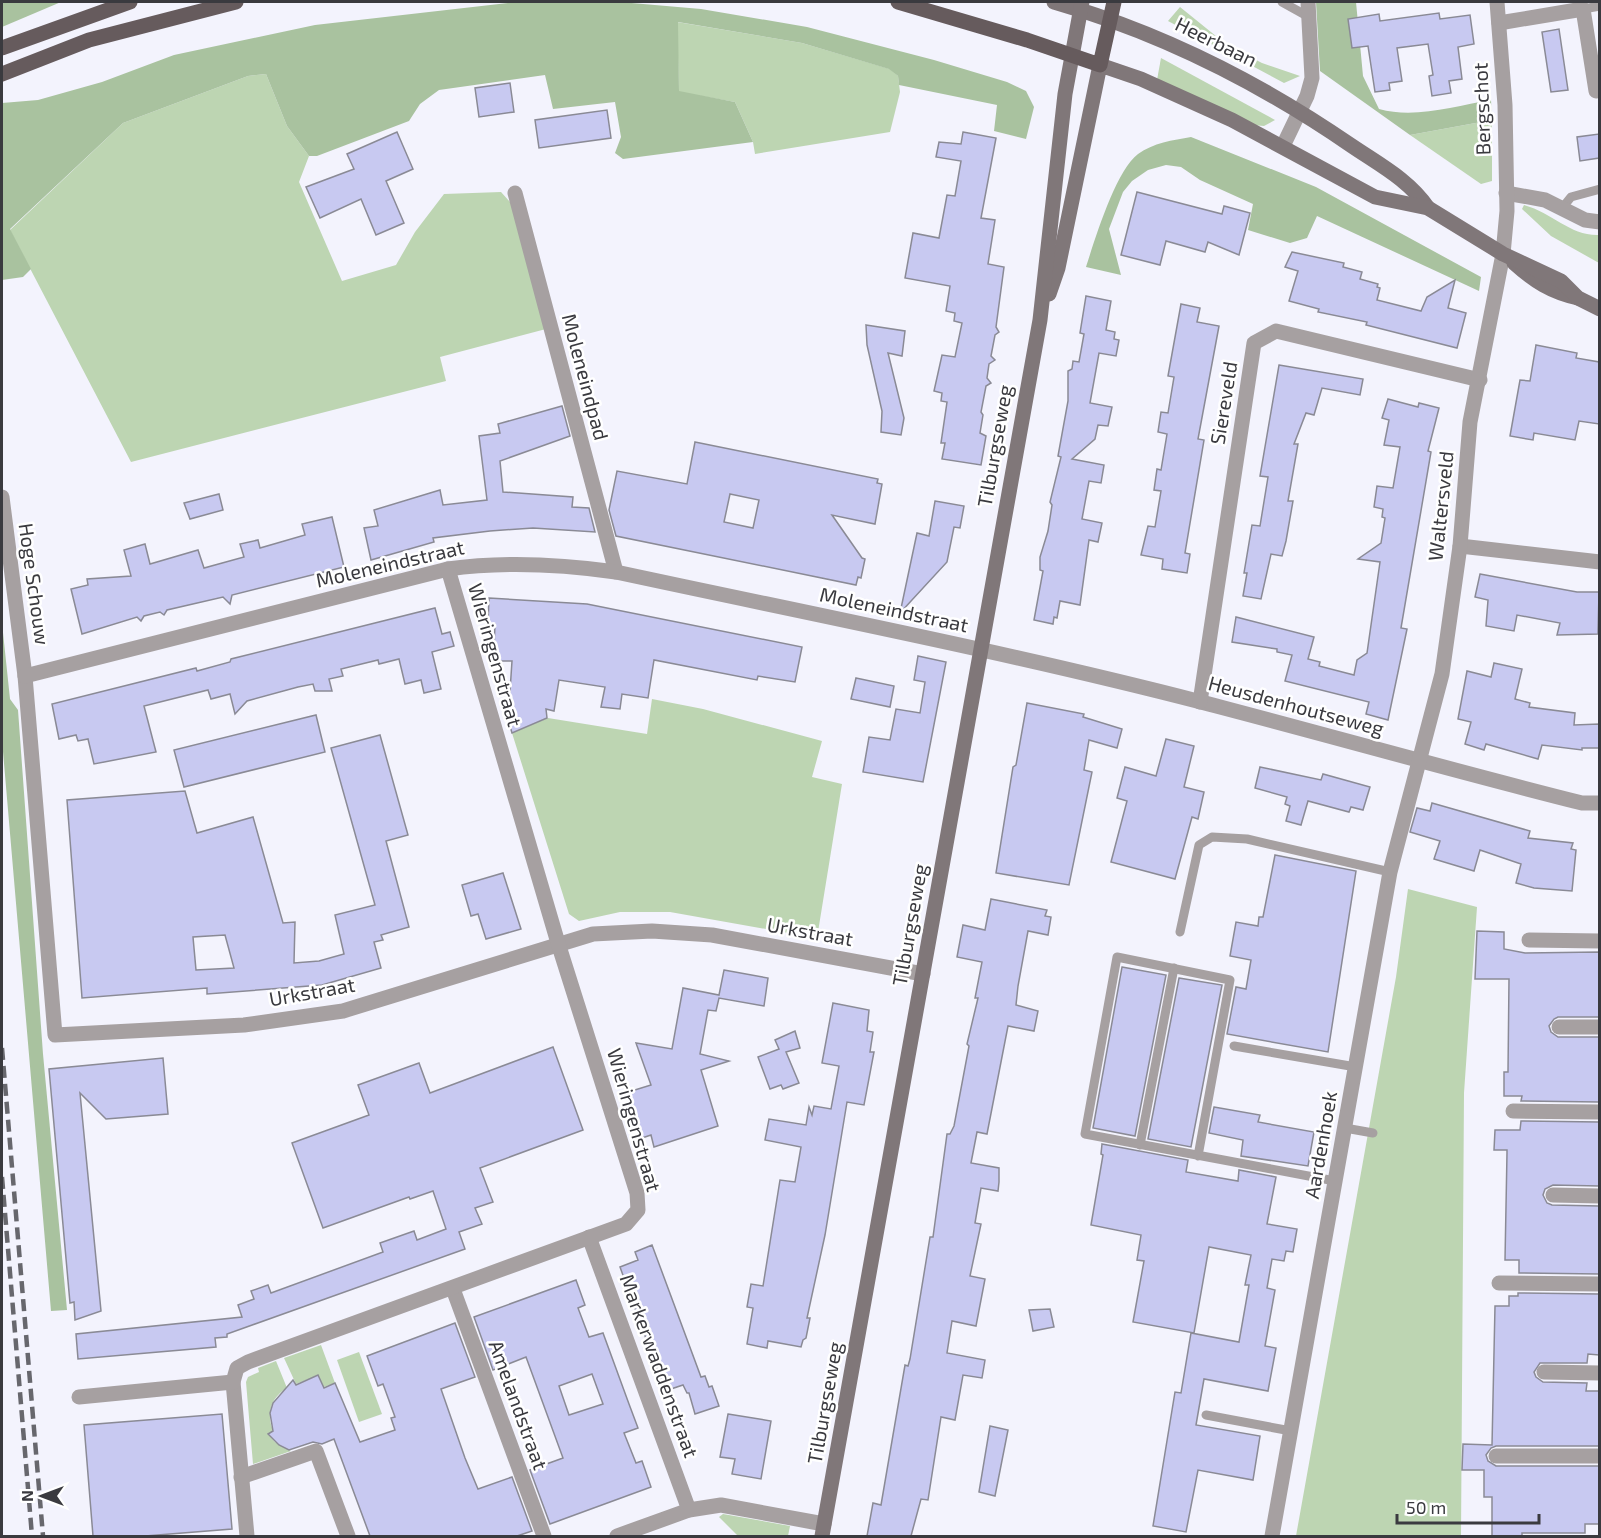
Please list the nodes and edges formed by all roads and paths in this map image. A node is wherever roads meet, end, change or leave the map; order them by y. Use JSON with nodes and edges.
{"nodes":[{"id":1,"x":129,"y":2,"type":"edge"},
{"id":2,"x":236,"y":2,"type":"edge"},
{"id":3,"x":898,"y":2,"type":"edge"},
{"id":4,"x":1054,"y":2,"type":"edge"},
{"id":5,"x":1114,"y":2,"type":"edge"},
{"id":6,"x":1282,"y":2,"type":"edge"},
{"id":7,"x":1497,"y":2,"type":"edge"},
{"id":8,"x":1081,"y":5,"type":"edge"},
{"id":9,"x":1599,"y":6,"type":"edge"},
{"id":10,"x":1309,"y":9,"type":"edge"},
{"id":11,"x":1583,"y":9,"type":"junction"},
{"id":12,"x":1110,"y":18,"type":"junction"},
{"id":13,"x":1499,"y":23,"type":"junction"},
{"id":14,"x":2,"y":48,"type":"edge"},
{"id":15,"x":1071,"y":54,"type":"junction"},
{"id":16,"x":1100,"y":65,"type":"junction"},
{"id":17,"x":2,"y":74,"type":"edge"},
{"id":18,"x":1596,"y":91,"type":"dead end"},
{"id":19,"x":1300,"y":110,"type":"junction"},
{"id":20,"x":1283,"y":146,"type":"junction"},
{"id":21,"x":1599,"y":189,"type":"edge"},
{"id":22,"x":515,"y":193,"type":"dead end"},
{"id":23,"x":1506,"y":193,"type":"junction"},
{"id":24,"x":1563,"y":207,"type":"junction"},
{"id":25,"x":1428,"y":208,"type":"junction"},
{"id":26,"x":1599,"y":222,"type":"edge"},
{"id":27,"x":1503,"y":254,"type":"junction"},
{"id":28,"x":1599,"y":309,"type":"edge"},
{"id":29,"x":1040,"y":320,"type":"junction"},
{"id":30,"x":1480,"y":380,"type":"junction"},
{"id":31,"x":2,"y":498,"type":"edge"},
{"id":32,"x":1460,"y":546,"type":"junction"},
{"id":33,"x":1599,"y":562,"type":"edge"},
{"id":34,"x":448,"y":569,"type":"junction"},
{"id":35,"x":616,"y":572,"type":"junction"},
{"id":36,"x":980,"y":650,"type":"junction"},
{"id":37,"x":25,"y":676,"type":"junction"},
{"id":38,"x":1200,"y":702,"type":"junction"},
{"id":39,"x":1418,"y":762,"type":"junction"},
{"id":40,"x":1599,"y":803,"type":"edge"},
{"id":41,"x":1390,"y":872,"type":"junction"},
{"id":42,"x":1180,"y":932,"type":"dead end"},
{"id":43,"x":1529,"y":940,"type":"dead end"},
{"id":44,"x":1599,"y":941,"type":"edge"},
{"id":45,"x":558,"y":943,"type":"junction"},
{"id":46,"x":1174,"y":968,"type":"junction"},
{"id":47,"x":923,"y":974,"type":"junction"},
{"id":48,"x":1559,"y":1026,"type":"dead end"},
{"id":49,"x":1599,"y":1027,"type":"edge"},
{"id":50,"x":1234,"y":1046,"type":"dead end"},
{"id":51,"x":1356,"y":1067,"type":"junction"},
{"id":52,"x":1513,"y":1111,"type":"dead end"},
{"id":53,"x":1599,"y":1112,"type":"edge"},
{"id":54,"x":1345,"y":1128,"type":"junction"},
{"id":55,"x":1373,"y":1133,"type":"dead end"},
{"id":56,"x":1140,"y":1145,"type":"junction"},
{"id":57,"x":1198,"y":1156,"type":"junction"},
{"id":58,"x":1335,"y":1181,"type":"junction"},
{"id":59,"x":1554,"y":1196,"type":"dead end"},
{"id":60,"x":1599,"y":1196,"type":"edge"},
{"id":61,"x":589,"y":1237,"type":"junction"},
{"id":62,"x":1499,"y":1283,"type":"dead end"},
{"id":63,"x":1599,"y":1284,"type":"edge"},
{"id":64,"x":453,"y":1288,"type":"junction"},
{"id":65,"x":1544,"y":1372,"type":"dead end"},
{"id":66,"x":1599,"y":1373,"type":"edge"},
{"id":67,"x":233,"y":1382,"type":"junction"},
{"id":68,"x":79,"y":1397,"type":"dead end"},
{"id":69,"x":1206,"y":1415,"type":"dead end"},
{"id":70,"x":1291,"y":1431,"type":"junction"},
{"id":71,"x":1497,"y":1456,"type":"dead end"},
{"id":72,"x":1599,"y":1456,"type":"edge"},
{"id":73,"x":241,"y":1477,"type":"junction"},
{"id":74,"x":689,"y":1510,"type":"junction"},
{"id":75,"x":823,"y":1530,"type":"edge"},
{"id":76,"x":247,"y":1536,"type":"edge"},
{"id":77,"x":348,"y":1536,"type":"edge"},
{"id":78,"x":544,"y":1536,"type":"edge"},
{"id":79,"x":617,"y":1536,"type":"edge"},
{"id":80,"x":1272,"y":1536,"type":"edge"}],
"edges":[{"from":1,"to":14,"type":"main road"},
{"from":2,"to":17,"type":"main road"},
{"from":3,"to":15,"type":"main road"},
{"from":4,"to":8,"type":"main road","name":"Heerbaan"},
{"from":5,"to":12,"type":"main road","name":"Tilburgseweg"},
{"from":6,"to":10,"type":"lane"},
{"from":7,"to":13,"type":"street","name":"Bergschot"},
{"from":8,"to":12,"type":"main road","name":"Heerbaan"},
{"from":8,"to":15,"type":"main road","name":"Tilburgseweg"},
{"from":9,"to":11,"type":"lane"},
{"from":10,"to":19,"type":"street"},
{"from":11,"to":13,"type":"street"},
{"from":11,"to":18,"type":"street"},
{"from":12,"to":16,"type":"main road","name":"Tilburgseweg"},
{"from":12,"to":19,"type":"main road","name":"Heerbaan"},
{"from":13,"to":23,"type":"street","name":"Bergschot"},
{"from":15,"to":16,"type":"main road"},
{"from":15,"to":29,"type":"main road","name":"Tilburgseweg"},
{"from":16,"to":20,"type":"main road","name":"Heerbaan"},
{"from":16,"to":29,"type":"main road","name":"Tilburgseweg"},
{"from":19,"to":20,"type":"street"},
{"from":19,"to":25,"type":"main road","name":"Heerbaan"},
{"from":20,"to":25,"type":"main road","name":"Heerbaan"},
{"from":21,"to":24,"type":"lane"},
{"from":22,"to":35,"type":"street","name":"Moleneindpad"},
{"from":23,"to":24,"type":"street"},
{"from":23,"to":27,"type":"street","name":"Bergschot"},
{"from":24,"to":26,"type":"street"},
{"from":25,"to":27,"type":"main road","name":"Heerbaan"},
{"from":27,"to":28,"type":"main road","name":"Heerbaan"},
{"from":27,"to":30,"type":"street","name":"Waltersveld"},
{"from":29,"to":36,"type":"main road","name":"Tilburgseweg"},
{"from":30,"to":32,"type":"street","name":"Waltersveld"},
{"from":30,"to":38,"type":"street","name":"Siereveld"},
{"from":31,"to":37,"type":"street","name":"Hoge Schouw"},
{"from":32,"to":33,"type":"street"},
{"from":32,"to":39,"type":"street","name":"Waltersveld"},
{"from":34,"to":35,"type":"street","name":"Moleneindstraat"},
{"from":34,"to":37,"type":"street","name":"Moleneindstraat"},
{"from":34,"to":45,"type":"street","name":"Wieringenstraat"},
{"from":35,"to":36,"type":"street","name":"Moleneindstraat"},
{"from":36,"to":38,"type":"street","name":"Heusdenhoutseweg"},
{"from":36,"to":47,"type":"main road","name":"Tilburgseweg"},
{"from":37,"to":45,"type":"street","name":"Urkstraat"},
{"from":38,"to":39,"type":"street","name":"Heusdenhoutseweg"},
{"from":39,"to":40,"type":"street","name":"Heusdenhoutseweg"},
{"from":39,"to":41,"type":"street","name":"Aardenhoek"},
{"from":41,"to":42,"type":"lane"},
{"from":41,"to":51,"type":"street","name":"Aardenhoek"},
{"from":43,"to":44,"type":"street"},
{"from":45,"to":47,"type":"street","name":"Urkstraat"},
{"from":45,"to":61,"type":"street","name":"Wieringenstraat"},
{"from":46,"to":56,"type":"lane"},
{"from":46,"to":56,"type":"lane"},
{"from":46,"to":57,"type":"lane"},
{"from":47,"to":75,"type":"main road","name":"Tilburgseweg"},
{"from":48,"to":49,"type":"street"},
{"from":50,"to":51,"type":"lane"},
{"from":51,"to":54,"type":"street","name":"Aardenhoek"},
{"from":52,"to":53,"type":"street"},
{"from":54,"to":55,"type":"lane"},
{"from":54,"to":58,"type":"street","name":"Aardenhoek"},
{"from":56,"to":57,"type":"lane"},
{"from":57,"to":58,"type":"lane"},
{"from":58,"to":70,"type":"street","name":"Aardenhoek"},
{"from":59,"to":60,"type":"street"},
{"from":61,"to":64,"type":"street","name":"Wieringenstraat"},
{"from":61,"to":74,"type":"street","name":"Markerwaddenstraat"},
{"from":62,"to":63,"type":"street"},
{"from":64,"to":67,"type":"street","name":"Wieringenstraat"},
{"from":64,"to":78,"type":"street","name":"Amelandstraat"},
{"from":65,"to":66,"type":"street"},
{"from":67,"to":68,"type":"street"},
{"from":67,"to":73,"type":"street"},
{"from":69,"to":70,"type":"lane"},
{"from":70,"to":80,"type":"street","name":"Aardenhoek"},
{"from":71,"to":72,"type":"street"},
{"from":73,"to":76,"type":"street"},
{"from":73,"to":77,"type":"street"},
{"from":74,"to":75,"type":"street"},
{"from":74,"to":79,"type":"street"}]}
